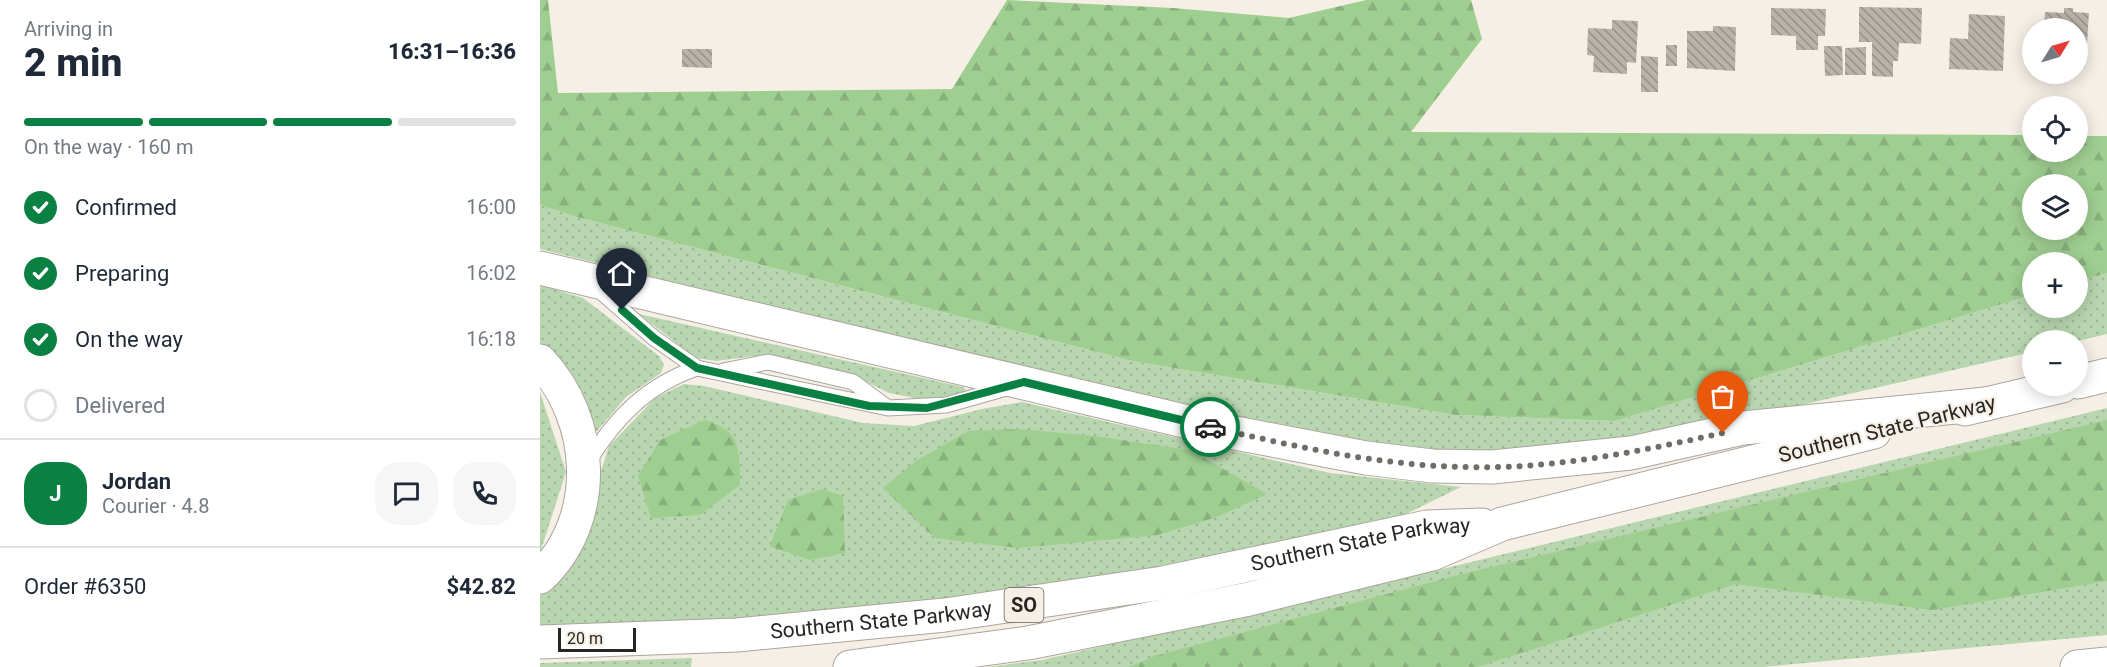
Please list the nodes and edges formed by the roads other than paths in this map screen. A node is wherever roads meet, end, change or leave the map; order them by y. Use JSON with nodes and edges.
{"nodes":[{"id":1,"x":540,"y":268,"type":"edge"},
{"id":2,"x":589,"y":280,"type":"junction"},
{"id":3,"x":540,"y":361,"type":"edge"},
{"id":4,"x":697,"y":368,"type":"junction"},
{"id":5,"x":718,"y":372,"type":"junction"},
{"id":6,"x":2107,"y":375,"type":"edge"},
{"id":7,"x":2088,"y":380,"type":"edge"},
{"id":8,"x":1024,"y":382,"type":"junction"},
{"id":9,"x":2022,"y":395,"type":"edge"},
{"id":10,"x":1986,"y":404,"type":"junction"},
{"id":11,"x":888,"y":408,"type":"junction"},
{"id":12,"x":584,"y":468,"type":"junction"},
{"id":13,"x":1502,"y":524,"type":"junction"},
{"id":14,"x":540,"y":577,"type":"edge"},
{"id":15,"x":540,"y":642,"type":"edge"},
{"id":16,"x":2107,"y":664,"type":"edge"},
{"id":17,"x":850,"y":667,"type":"edge"},
{"id":18,"x":2077,"y":667,"type":"edge"}],
"edges":[{"from":1,"to":2,"type":"highway"},
{"from":2,"to":4,"type":"lane"},
{"from":2,"to":8,"type":"highway"},
{"from":3,"to":12,"type":"highway"},
{"from":4,"to":5,"type":"lane"},
{"from":4,"to":12,"type":"lane"},
{"from":5,"to":11,"type":"lane"},
{"from":5,"to":11,"type":"lane"},
{"from":6,"to":7,"type":"highway"},
{"from":8,"to":10,"type":"highway"},
{"from":8,"to":11,"type":"lane"},
{"from":9,"to":10,"type":"highway","name":"Southern State Parkway","number":"SO"},
{"from":10,"to":13,"type":"highway","name":"Southern State Parkway","number":"SO"},
{"from":12,"to":14,"type":"highway"},
{"from":13,"to":15,"type":"highway","name":"Southern State Parkway","number":"SO"},
{"from":13,"to":17,"type":"highway","name":"Southern State Parkway","number":"SO"},
{"from":16,"to":18,"type":"highway"}]}
